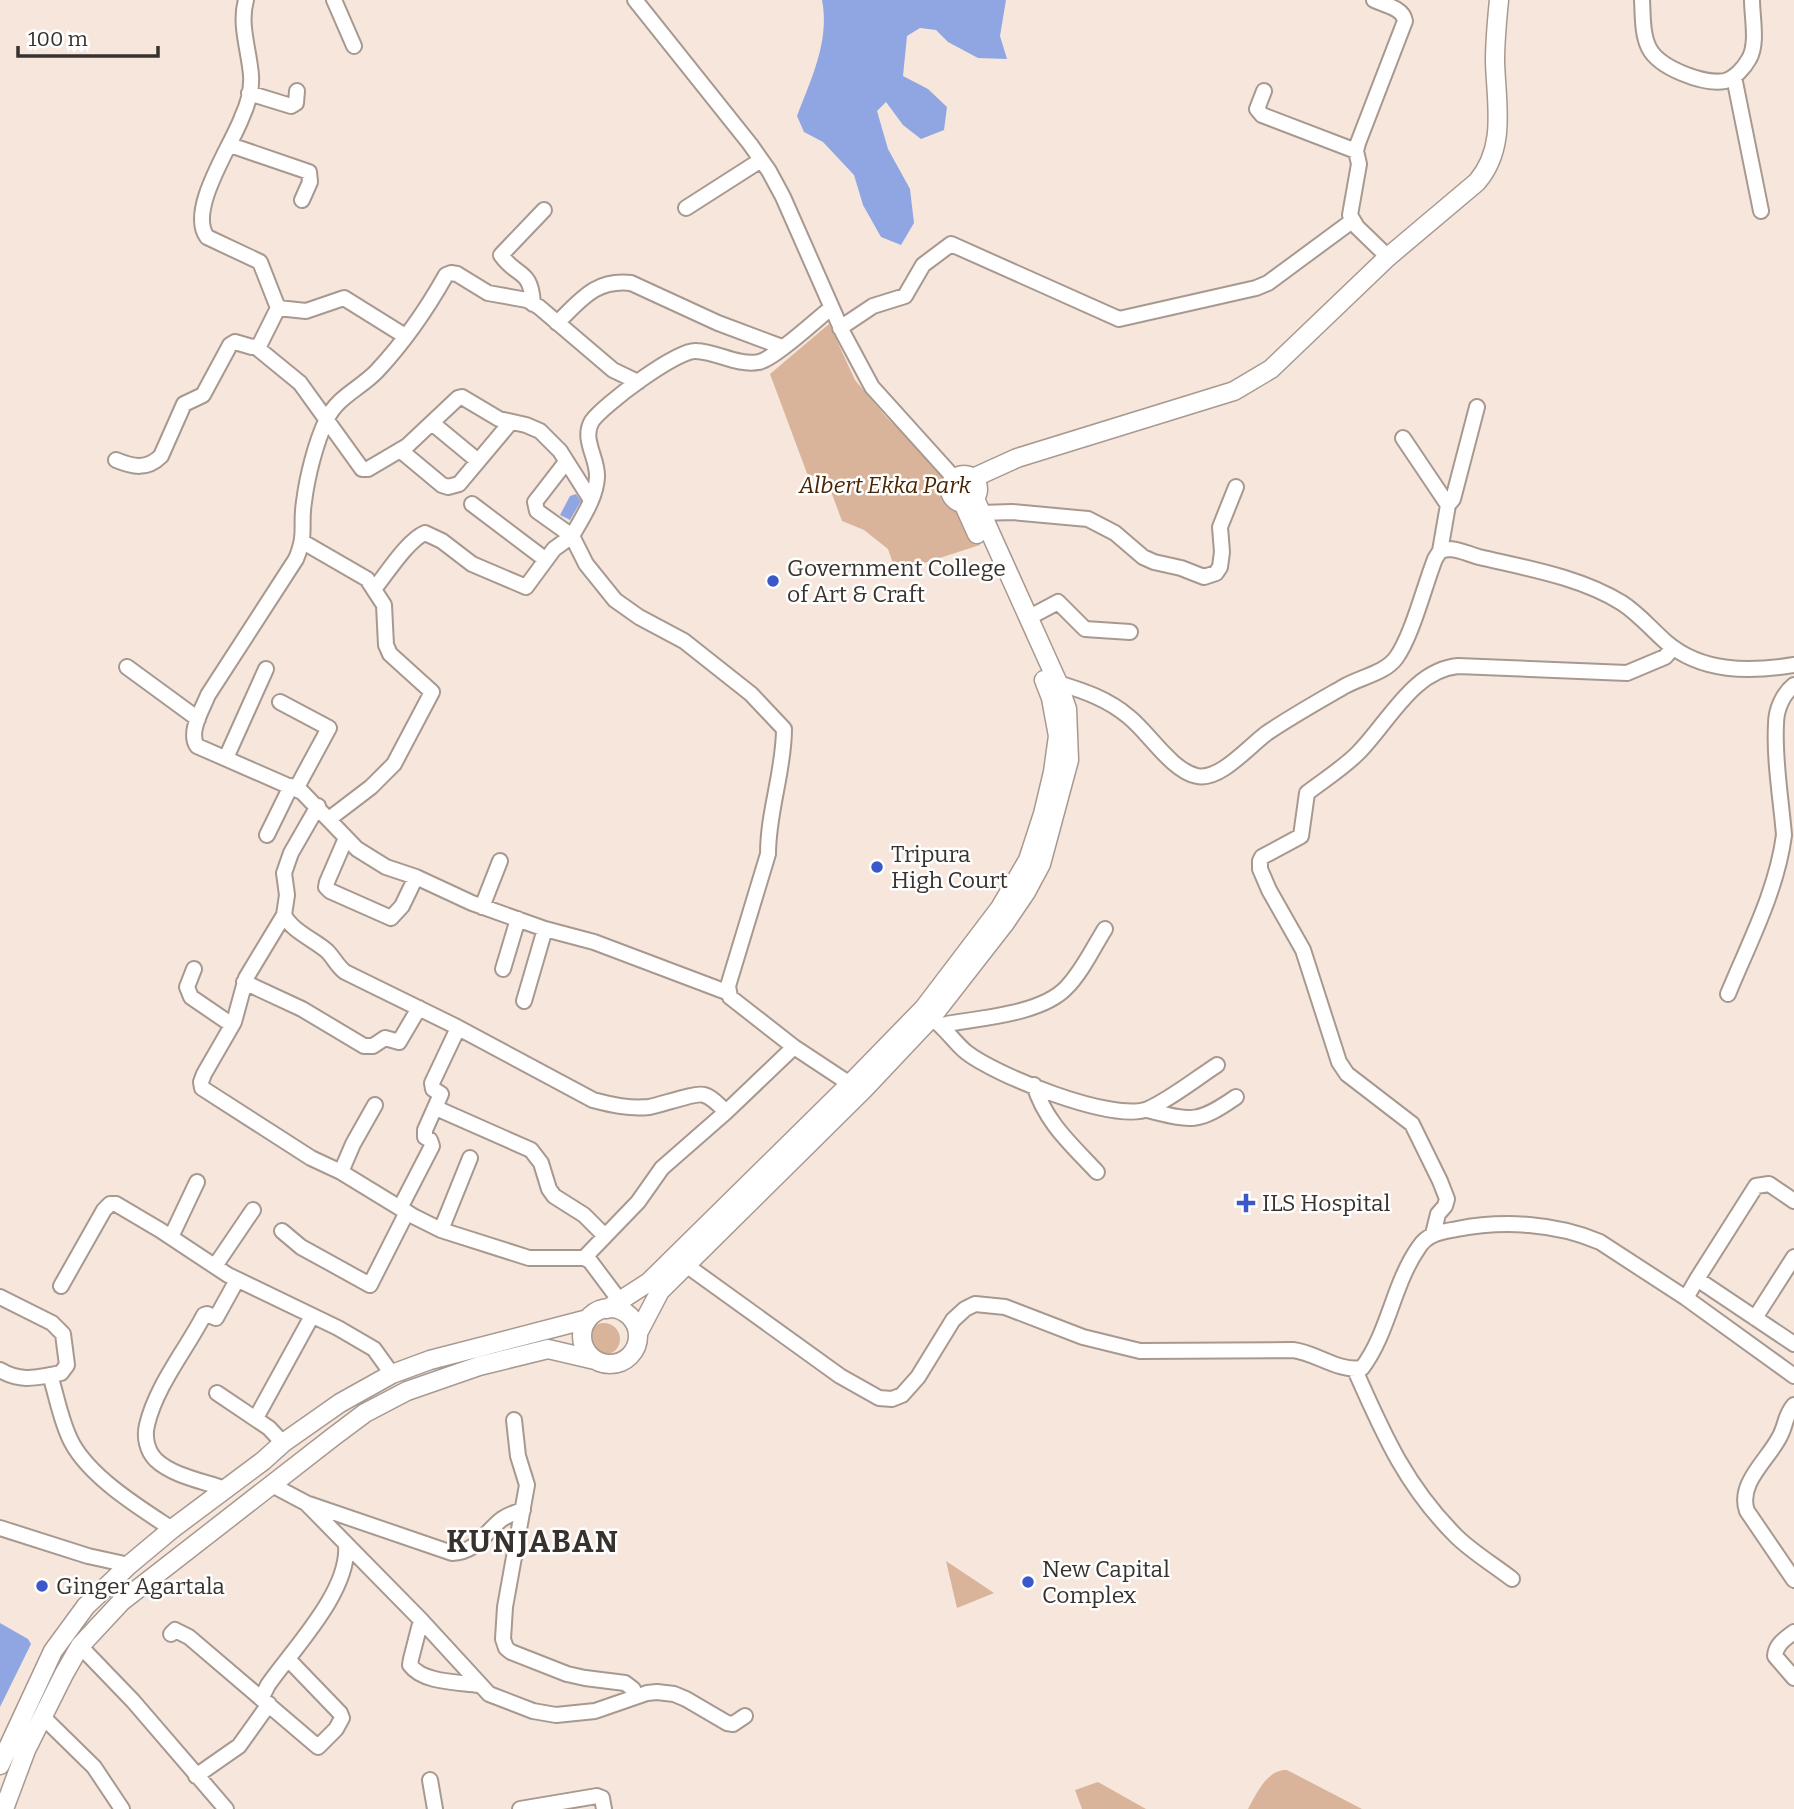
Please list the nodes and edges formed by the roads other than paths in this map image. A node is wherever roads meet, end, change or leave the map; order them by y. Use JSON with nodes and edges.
{"nodes":[{"id":1,"x":246,"y":0,"type":"edge"},
{"id":2,"x":334,"y":0,"type":"edge"},
{"id":3,"x":635,"y":0,"type":"edge"},
{"id":4,"x":1374,"y":0,"type":"edge"},
{"id":5,"x":1499,"y":0,"type":"edge"},
{"id":6,"x":1642,"y":0,"type":"edge"},
{"id":7,"x":1752,"y":0,"type":"edge"},
{"id":8,"x":354,"y":46,"type":"dead end"},
{"id":9,"x":1734,"y":77,"type":"junction"},
{"id":10,"x":297,"y":91,"type":"dead end"},
{"id":11,"x":1264,"y":91,"type":"dead end"},
{"id":12,"x":249,"y":93,"type":"junction"},
{"id":13,"x":230,"y":145,"type":"junction"},
{"id":14,"x":1356,"y":150,"type":"junction"},
{"id":15,"x":761,"y":160,"type":"junction"},
{"id":16,"x":302,"y":200,"type":"dead end"},
{"id":17,"x":686,"y":208,"type":"dead end"},
{"id":18,"x":544,"y":210,"type":"dead end"},
{"id":19,"x":1761,"y":211,"type":"dead end"},
{"id":20,"x":1352,"y":221,"type":"junction"},
{"id":21,"x":1388,"y":257,"type":"junction"},
{"id":22,"x":533,"y":304,"type":"junction"},
{"id":23,"x":278,"y":308,"type":"junction"},
{"id":24,"x":831,"y":308,"type":"junction"},
{"id":25,"x":557,"y":323,"type":"junction"},
{"id":26,"x":840,"y":328,"type":"junction"},
{"id":27,"x":405,"y":337,"type":"junction"},
{"id":28,"x":256,"y":347,"type":"junction"},
{"id":29,"x":782,"y":347,"type":"junction"},
{"id":30,"x":638,"y":382,"type":"junction"},
{"id":31,"x":1477,"y":407,"type":"dead end"},
{"id":32,"x":327,"y":419,"type":"junction"},
{"id":33,"x":511,"y":422,"type":"junction"},
{"id":34,"x":432,"y":423,"type":"junction"},
{"id":35,"x":1403,"y":438,"type":"dead end"},
{"id":36,"x":400,"y":450,"type":"junction"},
{"id":37,"x":116,"y":460,"type":"dead end"},
{"id":38,"x":478,"y":461,"type":"junction"},
{"id":39,"x":566,"y":462,"type":"junction"},
{"id":40,"x":964,"y":478,"type":"junction"},
{"id":41,"x":1236,"y":487,"type":"dead end"},
{"id":42,"x":591,"y":500,"type":"junction"},
{"id":43,"x":472,"y":504,"type":"dead end"},
{"id":44,"x":973,"y":505,"type":"junction"},
{"id":45,"x":1448,"y":505,"type":"junction"},
{"id":46,"x":572,"y":536,"type":"junction"},
{"id":47,"x":303,"y":542,"type":"junction"},
{"id":48,"x":1440,"y":551,"type":"junction"},
{"id":49,"x":546,"y":560,"type":"junction"},
{"id":50,"x":375,"y":588,"type":"junction"},
{"id":51,"x":1028,"y":618,"type":"junction"},
{"id":52,"x":1129,"y":632,"type":"dead end"},
{"id":53,"x":1673,"y":648,"type":"junction"},
{"id":54,"x":1794,"y":665,"type":"edge"},
{"id":55,"x":127,"y":667,"type":"dead end"},
{"id":56,"x":266,"y":669,"type":"dead end"},
{"id":57,"x":1058,"y":683,"type":"junction"},
{"id":58,"x":1794,"y":685,"type":"edge"},
{"id":59,"x":281,"y":702,"type":"dead end"},
{"id":60,"x":198,"y":719,"type":"junction"},
{"id":61,"x":226,"y":758,"type":"junction"},
{"id":62,"x":294,"y":788,"type":"junction"},
{"id":63,"x":318,"y":806,"type":"junction"},
{"id":64,"x":329,"y":819,"type":"junction"},
{"id":65,"x":267,"y":835,"type":"dead end"},
{"id":66,"x":346,"y":838,"type":"junction"},
{"id":67,"x":500,"y":860,"type":"dead end"},
{"id":68,"x":416,"y":877,"type":"junction"},
{"id":69,"x":482,"y":907,"type":"junction"},
{"id":70,"x":284,"y":915,"type":"junction"},
{"id":71,"x":518,"y":919,"type":"junction"},
{"id":72,"x":545,"y":929,"type":"junction"},
{"id":73,"x":1105,"y":929,"type":"dead end"},
{"id":74,"x":194,"y":969,"type":"dead end"},
{"id":75,"x":503,"y":969,"type":"dead end"},
{"id":76,"x":244,"y":982,"type":"junction"},
{"id":77,"x":729,"y":993,"type":"junction"},
{"id":78,"x":1728,"y":994,"type":"dead end"},
{"id":79,"x":524,"y":1001,"type":"dead end"},
{"id":80,"x":419,"y":1008,"type":"junction"},
{"id":81,"x":936,"y":1021,"type":"junction"},
{"id":82,"x":232,"y":1025,"type":"junction"},
{"id":83,"x":458,"y":1028,"type":"junction"},
{"id":84,"x":794,"y":1047,"type":"junction"},
{"id":85,"x":1217,"y":1065,"type":"dead end"},
{"id":86,"x":850,"y":1084,"type":"junction"},
{"id":87,"x":1034,"y":1085,"type":"junction"},
{"id":88,"x":1236,"y":1097,"type":"dead end"},
{"id":89,"x":374,"y":1105,"type":"dead end"},
{"id":90,"x":436,"y":1108,"type":"junction"},
{"id":91,"x":1147,"y":1110,"type":"junction"},
{"id":92,"x":726,"y":1112,"type":"junction"},
{"id":93,"x":470,"y":1158,"type":"dead end"},
{"id":94,"x":341,"y":1172,"type":"junction"},
{"id":95,"x":1097,"y":1172,"type":"dead end"},
{"id":96,"x":197,"y":1182,"type":"dead end"},
{"id":97,"x":1794,"y":1201,"type":"edge"},
{"id":98,"x":253,"y":1210,"type":"dead end"},
{"id":99,"x":403,"y":1210,"type":"junction"},
{"id":100,"x":441,"y":1230,"type":"junction"},
{"id":101,"x":282,"y":1231,"type":"dead end"},
{"id":102,"x":1433,"y":1234,"type":"junction"},
{"id":103,"x":605,"y":1236,"type":"junction"},
{"id":104,"x":171,"y":1237,"type":"junction"},
{"id":105,"x":1794,"y":1257,"type":"edge"},
{"id":106,"x":584,"y":1258,"type":"junction"},
{"id":107,"x":686,"y":1265,"type":"junction"},
{"id":108,"x":215,"y":1266,"type":"junction"},
{"id":109,"x":1697,"y":1279,"type":"junction"},
{"id":110,"x":237,"y":1280,"type":"junction"},
{"id":111,"x":61,"y":1286,"type":"dead end"},
{"id":112,"x":0,"y":1297,"type":"edge"},
{"id":113,"x":1686,"y":1298,"type":"junction"},
{"id":114,"x":613,"y":1305,"type":"junction"},
{"id":115,"x":313,"y":1316,"type":"junction"},
{"id":116,"x":1755,"y":1318,"type":"junction"},
{"id":117,"x":588,"y":1319,"type":"junction"},
{"id":118,"x":638,"y":1333,"type":"junction"},
{"id":119,"x":1794,"y":1344,"type":"edge"},
{"id":120,"x":595,"y":1360,"type":"junction"},
{"id":121,"x":0,"y":1370,"type":"edge"},
{"id":122,"x":1355,"y":1370,"type":"junction"},
{"id":123,"x":392,"y":1374,"type":"junction"},
{"id":124,"x":50,"y":1375,"type":"junction"},
{"id":125,"x":1794,"y":1376,"type":"edge"},
{"id":126,"x":217,"y":1393,"type":"dead end"},
{"id":127,"x":1794,"y":1405,"type":"edge"},
{"id":128,"x":256,"y":1418,"type":"junction"},
{"id":129,"x":514,"y":1420,"type":"dead end"},
{"id":130,"x":283,"y":1443,"type":"junction"},
{"id":131,"x":272,"y":1485,"type":"junction"},
{"id":132,"x":225,"y":1489,"type":"junction"},
{"id":133,"x":306,"y":1503,"type":"junction"},
{"id":134,"x":523,"y":1510,"type":"junction"},
{"id":135,"x":0,"y":1528,"type":"edge"},
{"id":136,"x":172,"y":1529,"type":"junction"},
{"id":137,"x":346,"y":1545,"type":"junction"},
{"id":138,"x":129,"y":1565,"type":"junction"},
{"id":139,"x":1793,"y":1578,"type":"edge"},
{"id":140,"x":1512,"y":1579,"type":"dead end"},
{"id":141,"x":421,"y":1620,"type":"junction"},
{"id":142,"x":1794,"y":1632,"type":"edge"},
{"id":143,"x":171,"y":1634,"type":"dead end"},
{"id":144,"x":80,"y":1646,"type":"junction"},
{"id":145,"x":288,"y":1659,"type":"junction"},
{"id":146,"x":1794,"y":1678,"type":"edge"},
{"id":147,"x":479,"y":1685,"type":"junction"},
{"id":148,"x":636,"y":1696,"type":"junction"},
{"id":149,"x":265,"y":1700,"type":"junction"},
{"id":150,"x":745,"y":1716,"type":"dead end"},
{"id":151,"x":43,"y":1717,"type":"junction"},
{"id":152,"x":0,"y":1765,"type":"edge"},
{"id":153,"x":195,"y":1776,"type":"junction"},
{"id":154,"x":430,"y":1780,"type":"dead end"},
{"id":155,"x":528,"y":1808,"type":"edge"},
{"id":156,"x":4,"y":1809,"type":"edge"},
{"id":157,"x":122,"y":1809,"type":"edge"},
{"id":158,"x":226,"y":1809,"type":"edge"},
{"id":159,"x":435,"y":1809,"type":"edge"},
{"id":160,"x":604,"y":1809,"type":"edge"}],
"edges":[{"from":1,"to":12,"type":"street"},
{"from":2,"to":8,"type":"street"},
{"from":3,"to":15,"type":"street"},
{"from":4,"to":14,"type":"street"},
{"from":5,"to":21,"type":"main road"},
{"from":6,"to":9,"type":"street"},
{"from":7,"to":9,"type":"street"},
{"from":9,"to":19,"type":"street"},
{"from":10,"to":12,"type":"street"},
{"from":11,"to":14,"type":"street"},
{"from":12,"to":13,"type":"street"},
{"from":13,"to":16,"type":"street"},
{"from":13,"to":23,"type":"street"},
{"from":14,"to":20,"type":"street"},
{"from":15,"to":17,"type":"street"},
{"from":15,"to":24,"type":"street"},
{"from":18,"to":22,"type":"street"},
{"from":20,"to":21,"type":"street"},
{"from":20,"to":26,"type":"street"},
{"from":21,"to":40,"type":"main road"},
{"from":22,"to":25,"type":"street"},
{"from":22,"to":27,"type":"street"},
{"from":23,"to":27,"type":"street"},
{"from":23,"to":28,"type":"street"},
{"from":24,"to":26,"type":"street"},
{"from":24,"to":29,"type":"street"},
{"from":25,"to":29,"type":"street"},
{"from":25,"to":30,"type":"street"},
{"from":26,"to":40,"type":"street"},
{"from":27,"to":32,"type":"street"},
{"from":28,"to":32,"type":"street"},
{"from":28,"to":37,"type":"street"},
{"from":29,"to":30,"type":"street"},
{"from":30,"to":42,"type":"street"},
{"from":31,"to":45,"type":"street"},
{"from":32,"to":36,"type":"street"},
{"from":32,"to":47,"type":"street"},
{"from":33,"to":34,"type":"street"},
{"from":33,"to":38,"type":"street"},
{"from":33,"to":39,"type":"street"},
{"from":34,"to":36,"type":"street"},
{"from":34,"to":38,"type":"street"},
{"from":35,"to":45,"type":"street"},
{"from":36,"to":38,"type":"street"},
{"from":39,"to":42,"type":"street"},
{"from":39,"to":46,"type":"street"},
{"from":40,"to":44,"type":"main road"},
{"from":40,"to":44,"type":"main road"},
{"from":41,"to":44,"type":"street"},
{"from":42,"to":46,"type":"street"},
{"from":43,"to":49,"type":"street"},
{"from":44,"to":51,"type":"main road"},
{"from":44,"to":86,"type":"main road"},
{"from":45,"to":48,"type":"street"},
{"from":46,"to":49,"type":"street"},
{"from":46,"to":77,"type":"street"},
{"from":47,"to":50,"type":"street"},
{"from":47,"to":60,"type":"street"},
{"from":48,"to":53,"type":"street"},
{"from":48,"to":57,"type":"street"},
{"from":49,"to":50,"type":"street"},
{"from":50,"to":64,"type":"street"},
{"from":51,"to":52,"type":"street"},
{"from":51,"to":57,"type":"main road"},
{"from":53,"to":54,"type":"street"},
{"from":53,"to":102,"type":"street"},
{"from":55,"to":60,"type":"street"},
{"from":56,"to":61,"type":"street"},
{"from":57,"to":81,"type":"main road"},
{"from":58,"to":78,"type":"street"},
{"from":59,"to":62,"type":"street"},
{"from":60,"to":61,"type":"street"},
{"from":61,"to":62,"type":"street"},
{"from":62,"to":63,"type":"street"},
{"from":62,"to":65,"type":"street"},
{"from":63,"to":64,"type":"street"},
{"from":63,"to":70,"type":"street"},
{"from":64,"to":66,"type":"street"},
{"from":66,"to":68,"type":"street"},
{"from":66,"to":68,"type":"street"},
{"from":67,"to":69,"type":"street"},
{"from":68,"to":69,"type":"street"},
{"from":69,"to":71,"type":"street"},
{"from":70,"to":76,"type":"street"},
{"from":70,"to":80,"type":"street"},
{"from":71,"to":72,"type":"street"},
{"from":71,"to":75,"type":"street"},
{"from":72,"to":77,"type":"street"},
{"from":72,"to":79,"type":"street"},
{"from":73,"to":81,"type":"street"},
{"from":74,"to":82,"type":"street"},
{"from":76,"to":80,"type":"street"},
{"from":76,"to":82,"type":"street"},
{"from":77,"to":84,"type":"street"},
{"from":80,"to":83,"type":"street"},
{"from":81,"to":87,"type":"street"},
{"from":81,"to":107,"type":"main road"},
{"from":82,"to":94,"type":"street"},
{"from":83,"to":90,"type":"street"},
{"from":83,"to":92,"type":"street"},
{"from":84,"to":86,"type":"street"},
{"from":84,"to":92,"type":"street"},
{"from":85,"to":91,"type":"street"},
{"from":86,"to":114,"type":"main road"},
{"from":87,"to":91,"type":"street"},
{"from":87,"to":95,"type":"street"},
{"from":88,"to":91,"type":"street"},
{"from":89,"to":94,"type":"street"},
{"from":90,"to":99,"type":"street"},
{"from":90,"to":103,"type":"street"},
{"from":92,"to":103,"type":"street"},
{"from":93,"to":100,"type":"street"},
{"from":94,"to":99,"type":"street"},
{"from":96,"to":104,"type":"street"},
{"from":97,"to":109,"type":"street"},
{"from":98,"to":108,"type":"street"},
{"from":99,"to":100,"type":"street"},
{"from":99,"to":101,"type":"street"},
{"from":100,"to":106,"type":"street"},
{"from":102,"to":113,"type":"street"},
{"from":102,"to":122,"type":"street"},
{"from":103,"to":106,"type":"street"},
{"from":104,"to":108,"type":"street"},
{"from":104,"to":111,"type":"street"},
{"from":105,"to":116,"type":"street"},
{"from":106,"to":114,"type":"street"},
{"from":107,"to":118,"type":"main road"},
{"from":107,"to":122,"type":"street"},
{"from":108,"to":110,"type":"street"},
{"from":109,"to":113,"type":"street"},
{"from":109,"to":116,"type":"street"},
{"from":110,"to":115,"type":"street"},
{"from":110,"to":132,"type":"street"},
{"from":112,"to":124,"type":"street"},
{"from":113,"to":125,"type":"street"},
{"from":114,"to":117,"type":"main road"},
{"from":114,"to":118,"type":"main road"},
{"from":115,"to":123,"type":"street"},
{"from":115,"to":128,"type":"street"},
{"from":116,"to":119,"type":"street"},
{"from":117,"to":120,"type":"main road"},
{"from":117,"to":123,"type":"main road"},
{"from":118,"to":120,"type":"main road"},
{"from":120,"to":131,"type":"main road"},
{"from":121,"to":124,"type":"street"},
{"from":122,"to":140,"type":"street"},
{"from":123,"to":130,"type":"main road"},
{"from":124,"to":136,"type":"street"},
{"from":126,"to":128,"type":"street"},
{"from":127,"to":139,"type":"street"},
{"from":128,"to":130,"type":"street"},
{"from":129,"to":134,"type":"street"},
{"from":130,"to":132,"type":"main road"},
{"from":131,"to":133,"type":"street"},
{"from":131,"to":144,"type":"main road"},
{"from":132,"to":136,"type":"main road"},
{"from":133,"to":134,"type":"street"},
{"from":133,"to":137,"type":"street"},
{"from":134,"to":148,"type":"street"},
{"from":135,"to":138,"type":"street"},
{"from":136,"to":138,"type":"main road"},
{"from":137,"to":141,"type":"street"},
{"from":137,"to":145,"type":"street"},
{"from":138,"to":152,"type":"main road"},
{"from":141,"to":147,"type":"street"},
{"from":141,"to":147,"type":"street"},
{"from":142,"to":146,"type":"street"},
{"from":143,"to":149,"type":"street"},
{"from":144,"to":151,"type":"main road"},
{"from":144,"to":153,"type":"street"},
{"from":145,"to":149,"type":"street"},
{"from":145,"to":149,"type":"street"},
{"from":147,"to":148,"type":"street"},
{"from":148,"to":150,"type":"street"},
{"from":149,"to":153,"type":"street"},
{"from":151,"to":156,"type":"main road"},
{"from":151,"to":157,"type":"street"},
{"from":153,"to":158,"type":"street"},
{"from":154,"to":159,"type":"street"},
{"from":155,"to":160,"type":"street"}]}
